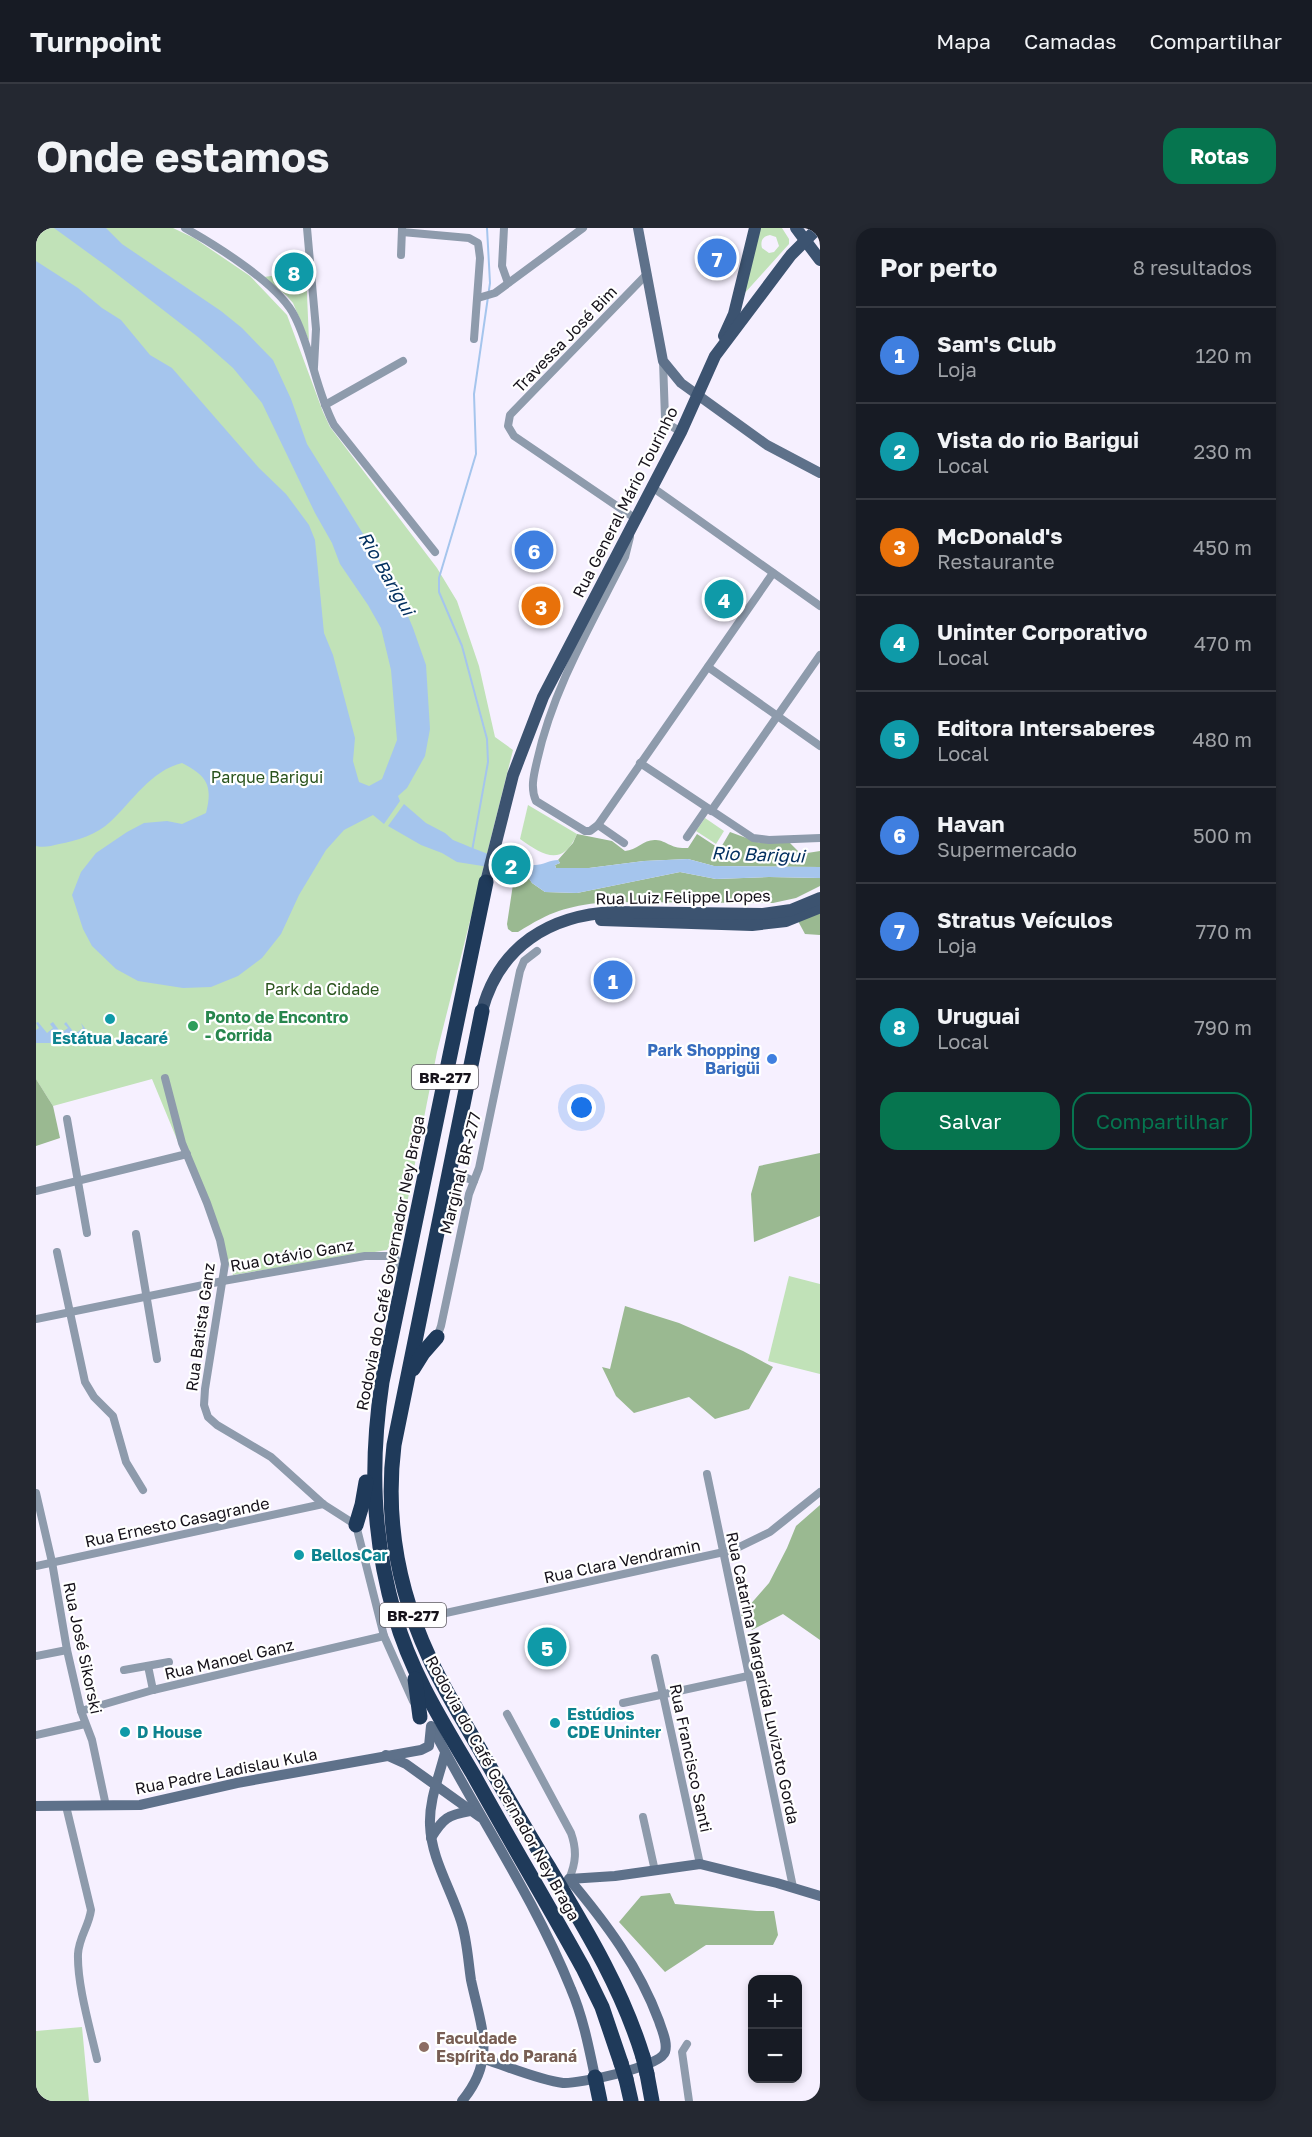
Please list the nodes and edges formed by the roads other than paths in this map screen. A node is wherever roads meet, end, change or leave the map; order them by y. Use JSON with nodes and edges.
{"nodes":[{"id":1,"x":186,"y":228,"type":"edge"},
{"id":2,"x":307,"y":228,"type":"edge"},
{"id":3,"x":504,"y":228,"type":"edge"},
{"id":4,"x":583,"y":228,"type":"edge"},
{"id":5,"x":638,"y":228,"type":"edge"},
{"id":6,"x":755,"y":228,"type":"edge"},
{"id":7,"x":796,"y":228,"type":"edge"},
{"id":8,"x":818,"y":228,"type":"edge"},
{"id":9,"x":402,"y":230,"type":"edge"},
{"id":10,"x":806,"y":242,"type":"junction"},
{"id":11,"x":401,"y":255,"type":"dead end"},
{"id":12,"x":791,"y":255,"type":"junction"},
{"id":13,"x":820,"y":260,"type":"edge"},
{"id":14,"x":647,"y":274,"type":"junction"},
{"id":15,"x":508,"y":283,"type":"junction"},
{"id":16,"x":481,"y":297,"type":"junction"},
{"id":17,"x":734,"y":314,"type":"junction"},
{"id":18,"x":474,"y":339,"type":"dead end"},
{"id":19,"x":715,"y":356,"type":"junction"},
{"id":20,"x":403,"y":361,"type":"dead end"},
{"id":21,"x":663,"y":361,"type":"junction"},
{"id":22,"x":314,"y":372,"type":"junction"},
{"id":23,"x":698,"y":395,"type":"junction"},
{"id":24,"x":325,"y":405,"type":"junction"},
{"id":25,"x":681,"y":432,"type":"junction"},
{"id":26,"x":820,"y":473,"type":"edge"},
{"id":27,"x":652,"y":487,"type":"junction"},
{"id":28,"x":634,"y":523,"type":"junction"},
{"id":29,"x":435,"y":552,"type":"dead end"},
{"id":30,"x":773,"y":573,"type":"junction"},
{"id":31,"x":820,"y":606,"type":"edge"},
{"id":32,"x":820,"y":655,"type":"edge"},
{"id":33,"x":708,"y":667,"type":"junction"},
{"id":34,"x":777,"y":716,"type":"junction"},
{"id":35,"x":820,"y":746,"type":"edge"},
{"id":36,"x":640,"y":763,"type":"junction"},
{"id":37,"x":709,"y":809,"type":"junction"},
{"id":38,"x":598,"y":825,"type":"junction"},
{"id":39,"x":687,"y":837,"type":"dead end"},
{"id":40,"x":820,"y":838,"type":"edge"},
{"id":41,"x":624,"y":843,"type":"dead end"},
{"id":42,"x":486,"y":882,"type":"joint"},
{"id":43,"x":820,"y":898,"type":"edge"},
{"id":44,"x":820,"y":906,"type":"edge"},
{"id":45,"x":567,"y":920,"type":"junction"},
{"id":46,"x":537,"y":951,"type":"dead end"},
{"id":47,"x":482,"y":1011,"type":"joint"},
{"id":48,"x":165,"y":1078,"type":"dead end"},
{"id":49,"x":67,"y":1119,"type":"dead end"},
{"id":50,"x":187,"y":1154,"type":"junction"},
{"id":51,"x":450,"y":1172,"type":"junction"},
{"id":52,"x":78,"y":1181,"type":"junction"},
{"id":53,"x":474,"y":1181,"type":"junction"},
{"id":54,"x":36,"y":1191,"type":"edge"},
{"id":55,"x":87,"y":1233,"type":"dead end"},
{"id":56,"x":136,"y":1234,"type":"dead end"},
{"id":57,"x":57,"y":1252,"type":"dead end"},
{"id":58,"x":404,"y":1273,"type":"junction"},
{"id":59,"x":223,"y":1281,"type":"junction"},
{"id":60,"x":147,"y":1296,"type":"junction"},
{"id":61,"x":71,"y":1312,"type":"junction"},
{"id":62,"x":36,"y":1319,"type":"edge"},
{"id":63,"x":437,"y":1337,"type":"joint"},
{"id":64,"x":157,"y":1359,"type":"dead end"},
{"id":65,"x":408,"y":1380,"type":"junction"},
{"id":66,"x":382,"y":1382,"type":"junction"},
{"id":67,"x":707,"y":1474,"type":"dead end"},
{"id":68,"x":143,"y":1490,"type":"dead end"},
{"id":69,"x":820,"y":1492,"type":"edge"},
{"id":70,"x":36,"y":1494,"type":"edge"},
{"id":71,"x":323,"y":1504,"type":"junction"},
{"id":72,"x":356,"y":1525,"type":"junction"},
{"id":73,"x":723,"y":1553,"type":"junction"},
{"id":74,"x":52,"y":1562,"type":"junction"},
{"id":75,"x":36,"y":1566,"type":"edge"},
{"id":76,"x":414,"y":1620,"type":"junction"},
{"id":77,"x":384,"y":1636,"type":"junction"},
{"id":78,"x":67,"y":1650,"type":"junction"},
{"id":79,"x":36,"y":1656,"type":"edge"},
{"id":80,"x":655,"y":1658,"type":"dead end"},
{"id":81,"x":169,"y":1662,"type":"dead end"},
{"id":82,"x":413,"y":1665,"type":"junction"},
{"id":83,"x":148,"y":1666,"type":"junction"},
{"id":84,"x":124,"y":1670,"type":"dead end"},
{"id":85,"x":748,"y":1676,"type":"junction"},
{"id":86,"x":153,"y":1690,"type":"junction"},
{"id":87,"x":663,"y":1694,"type":"junction"},
{"id":88,"x":623,"y":1703,"type":"dead end"},
{"id":89,"x":81,"y":1711,"type":"junction"},
{"id":90,"x":507,"y":1714,"type":"dead end"},
{"id":91,"x":426,"y":1721,"type":"junction"},
{"id":92,"x":86,"y":1724,"type":"junction"},
{"id":93,"x":36,"y":1735,"type":"edge"},
{"id":94,"x":446,"y":1753,"type":"junction"},
{"id":95,"x":385,"y":1755,"type":"junction"},
{"id":96,"x":436,"y":1785,"type":"junction"},
{"id":97,"x":36,"y":1806,"type":"edge"},
{"id":98,"x":66,"y":1806,"type":"junction"},
{"id":99,"x":106,"y":1806,"type":"junction"},
{"id":100,"x":470,"y":1811,"type":"junction"},
{"id":101,"x":643,"y":1817,"type":"dead end"},
{"id":102,"x":481,"y":1818,"type":"junction"},
{"id":103,"x":525,"y":1827,"type":"junction"},
{"id":104,"x":431,"y":1838,"type":"junction"},
{"id":105,"x":700,"y":1864,"type":"junction"},
{"id":106,"x":655,"y":1871,"type":"junction"},
{"id":107,"x":568,"y":1879,"type":"junction"},
{"id":108,"x":793,"y":1887,"type":"junction"},
{"id":109,"x":820,"y":1896,"type":"edge"},
{"id":110,"x":687,"y":2044,"type":"dead end"},
{"id":111,"x":97,"y":2059,"type":"dead end"},
{"id":112,"x":484,"y":2059,"type":"junction"},
{"id":113,"x":595,"y":2078,"type":"junction"},
{"id":114,"x":462,"y":2101,"type":"edge"},
{"id":115,"x":600,"y":2101,"type":"edge"},
{"id":116,"x":631,"y":2101,"type":"edge"},
{"id":117,"x":652,"y":2101,"type":"edge"},
{"id":118,"x":689,"y":2101,"type":"edge"}],
"edges":[{"from":1,"to":22,"type":"street"},
{"from":2,"to":22,"type":"street"},
{"from":3,"to":15,"type":"street"},
{"from":4,"to":15,"type":"street"},
{"from":5,"to":14,"type":"street"},
{"from":6,"to":17,"type":"main road"},
{"from":7,"to":10,"type":"main road"},
{"from":8,"to":10,"type":"main road","name":"Rua General Mário Tourinho"},
{"from":9,"to":11,"type":"street"},
{"from":9,"to":16,"type":"street"},
{"from":10,"to":12,"type":"main road","name":"Rua General Mário Tourinho"},
{"from":10,"to":13,"type":"main road"},
{"from":12,"to":17,"type":"main road"},
{"from":12,"to":19,"type":"main road","name":"Rua General Mário Tourinho"},
{"from":14,"to":21,"type":"street"},
{"from":14,"to":28,"type":"street","name":"Travessa José Bim"},
{"from":15,"to":16,"type":"street"},
{"from":16,"to":18,"type":"street"},
{"from":17,"to":19,"type":"main road"},
{"from":19,"to":23,"type":"main road","name":"Rua General Mário Tourinho"},
{"from":20,"to":24,"type":"street"},
{"from":21,"to":23,"type":"street"},
{"from":21,"to":25,"type":"street"},
{"from":22,"to":24,"type":"street"},
{"from":23,"to":25,"type":"main road","name":"Rua General Mário Tourinho"},
{"from":23,"to":26,"type":"street"},
{"from":24,"to":29,"type":"street"},
{"from":25,"to":27,"type":"main road","name":"Rua General Mário Tourinho"},
{"from":27,"to":28,"type":"main road","name":"Rua General Mário Tourinho"},
{"from":27,"to":30,"type":"street"},
{"from":28,"to":38,"type":"street"},
{"from":28,"to":42,"type":"main road","name":"Rua General Mário Tourinho"},
{"from":30,"to":31,"type":"street"},
{"from":30,"to":33,"type":"street"},
{"from":32,"to":34,"type":"street"},
{"from":33,"to":34,"type":"street"},
{"from":33,"to":36,"type":"street"},
{"from":34,"to":35,"type":"street"},
{"from":34,"to":37,"type":"street"},
{"from":36,"to":37,"type":"street"},
{"from":36,"to":38,"type":"street"},
{"from":37,"to":39,"type":"street"},
{"from":37,"to":40,"type":"street"},
{"from":38,"to":41,"type":"street"},
{"from":42,"to":58,"type":"highway","name":"Rodovia do Café Governador Ney Braga","number":"BR-277"},
{"from":43,"to":45,"type":"main road","name":"Rua Luiz Felippe Lopes"},
{"from":44,"to":45,"type":"main road"},
{"from":45,"to":47,"type":"main road","name":"Rua Luiz Felippe Lopes"},
{"from":46,"to":53,"type":"street","name":"Marginal BR-277"},
{"from":47,"to":51,"type":"highway","name":"Rodovia do Café Governador Ney Braga","number":"BR-277"},
{"from":48,"to":50,"type":"street","name":"Rua Batista Ganz"},
{"from":49,"to":52,"type":"street"},
{"from":50,"to":52,"type":"street"},
{"from":50,"to":59,"type":"street","name":"Rua Batista Ganz"},
{"from":51,"to":53,"type":"street"},
{"from":51,"to":65,"type":"highway","name":"Rodovia do Café Governador Ney Braga","number":"BR-277"},
{"from":52,"to":54,"type":"street"},
{"from":52,"to":55,"type":"street"},
{"from":53,"to":63,"type":"street","name":"Marginal BR-277"},
{"from":56,"to":60,"type":"street"},
{"from":57,"to":61,"type":"street"},
{"from":58,"to":59,"type":"street","name":"Rua Otávio Ganz"},
{"from":58,"to":66,"type":"highway","name":"Rodovia do Café Governador Ney Braga","number":"BR-277"},
{"from":59,"to":60,"type":"street","name":"Rua Otávio Ganz"},
{"from":59,"to":71,"type":"street","name":"Rua Batista Ganz"},
{"from":60,"to":61,"type":"street","name":"Rua Otávio Ganz"},
{"from":60,"to":64,"type":"street"},
{"from":61,"to":62,"type":"street","name":"Rua Otávio Ganz"},
{"from":61,"to":68,"type":"street"},
{"from":63,"to":65,"type":"highway"},
{"from":65,"to":76,"type":"highway","name":"Rodovia do Café Governador Ney Braga","number":"BR-277"},
{"from":66,"to":72,"type":"highway"},
{"from":66,"to":82,"type":"highway","name":"Rodovia do Café Governador Ney Braga","number":"BR-277"},
{"from":67,"to":73,"type":"street","name":"Rua Catarina Margarida Luvizoto Gorda"},
{"from":69,"to":73,"type":"street","name":"Rua Clara Vendramin"},
{"from":70,"to":74,"type":"street","name":"Rua José Sikorski"},
{"from":71,"to":72,"type":"street","name":"Rua Batista Ganz"},
{"from":71,"to":74,"type":"street","name":"Rua Ernesto Casagrande"},
{"from":72,"to":77,"type":"street"},
{"from":73,"to":76,"type":"street","name":"Rua Clara Vendramin"},
{"from":73,"to":85,"type":"street","name":"Rua Catarina Margarida Luvizoto Gorda"},
{"from":74,"to":75,"type":"street","name":"Rua Ernesto Casagrande"},
{"from":74,"to":78,"type":"street","name":"Rua José Sikorski"},
{"from":76,"to":103,"type":"highway","name":"Rodovia do Café Governador Ney Braga","number":"BR-277"},
{"from":77,"to":86,"type":"street","name":"Rua Manoel Ganz"},
{"from":77,"to":91,"type":"street"},
{"from":78,"to":79,"type":"street"},
{"from":78,"to":89,"type":"street","name":"Rua José Sikorski"},
{"from":80,"to":87,"type":"street","name":"Rua Francisco Santi"},
{"from":81,"to":83,"type":"street"},
{"from":82,"to":91,"type":"highway"},
{"from":82,"to":116,"type":"highway","name":"Rodovia do Café Governador Ney Braga","number":"BR-277","bridge":true},
{"from":83,"to":84,"type":"street"},
{"from":83,"to":86,"type":"street"},
{"from":85,"to":87,"type":"street"},
{"from":85,"to":108,"type":"street","name":"Rua Catarina Margarida Luvizoto Gorda"},
{"from":86,"to":89,"type":"street","name":"Rua Manoel Ganz"},
{"from":87,"to":88,"type":"street"},
{"from":87,"to":105,"type":"street","name":"Rua Francisco Santi"},
{"from":89,"to":92,"type":"street","name":"Rua José Sikorski"},
{"from":90,"to":107,"type":"street"},
{"from":91,"to":94,"type":"street"},
{"from":91,"to":95,"type":"street","name":"Rua Padre Ladislau Kula"},
{"from":92,"to":93,"type":"street"},
{"from":92,"to":99,"type":"street","name":"Rua José Sikorski"},
{"from":94,"to":96,"type":"street"},
{"from":94,"to":102,"type":"street"},
{"from":95,"to":96,"type":"street"},
{"from":95,"to":99,"type":"street","name":"Rua Padre Ladislau Kula"},
{"from":96,"to":100,"type":"street"},
{"from":96,"to":104,"type":"street"},
{"from":97,"to":98,"type":"street","name":"Rua Padre Ladislau Kula"},
{"from":98,"to":99,"type":"street","name":"Rua Padre Ladislau Kula"},
{"from":98,"to":111,"type":"street"},
{"from":100,"to":102,"type":"street"},
{"from":100,"to":104,"type":"street"},
{"from":101,"to":106,"type":"street"},
{"from":102,"to":113,"type":"street"},
{"from":103,"to":107,"type":"highway"},
{"from":103,"to":117,"type":"highway","name":"Rodovia do Café Governador Ney Braga","number":"BR-277","bridge":true},
{"from":104,"to":112,"type":"street"},
{"from":105,"to":106,"type":"street"},
{"from":105,"to":108,"type":"street"},
{"from":106,"to":107,"type":"street"},
{"from":107,"to":113,"type":"street"},
{"from":108,"to":109,"type":"street"},
{"from":110,"to":118,"type":"street"},
{"from":112,"to":113,"type":"street"},
{"from":112,"to":114,"type":"street"},
{"from":113,"to":115,"type":"highway"}]}
